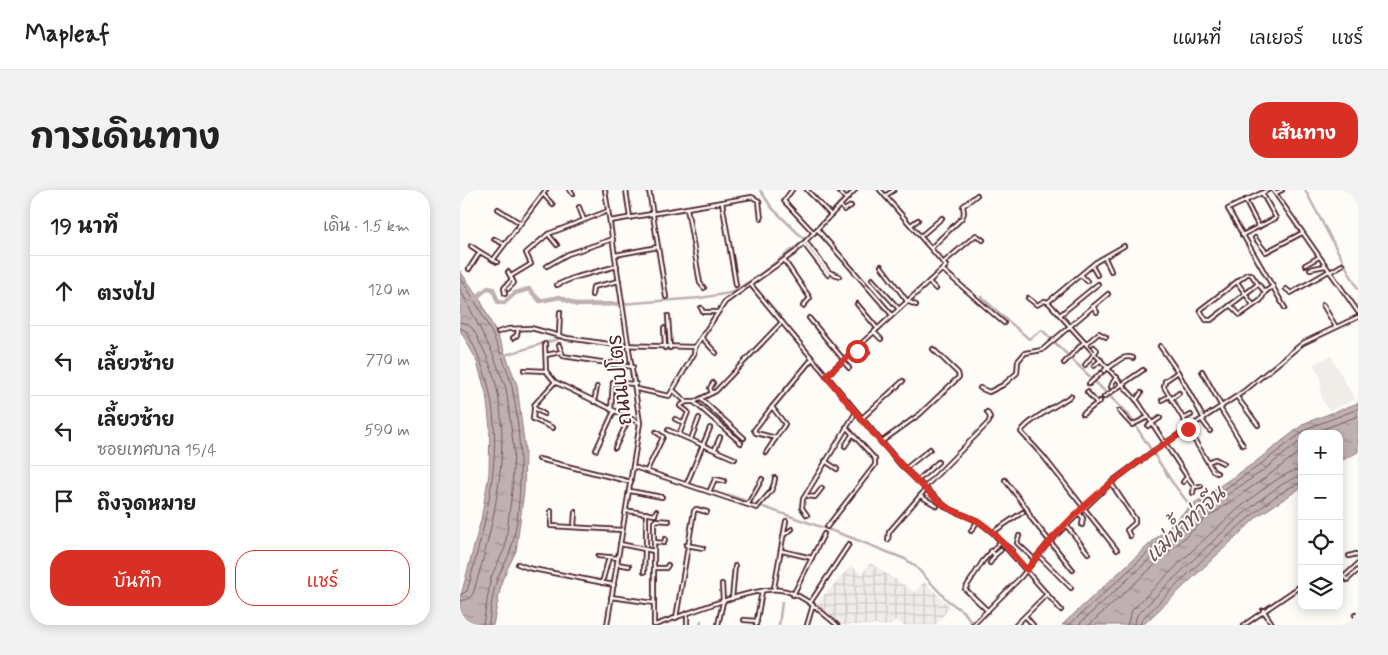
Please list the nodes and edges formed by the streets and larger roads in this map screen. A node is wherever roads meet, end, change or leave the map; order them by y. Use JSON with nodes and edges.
{"nodes":[{"id":1,"x":546,"y":190,"type":"edge"},
{"id":2,"x":570,"y":190,"type":"edge"},
{"id":3,"x":605,"y":190,"type":"edge"},
{"id":4,"x":626,"y":190,"type":"edge"},
{"id":5,"x":649,"y":190,"type":"edge"},
{"id":6,"x":792,"y":190,"type":"edge"},
{"id":7,"x":807,"y":190,"type":"edge"},
{"id":8,"x":838,"y":190,"type":"edge"},
{"id":9,"x":855,"y":190,"type":"edge"},
{"id":10,"x":880,"y":190,"type":"edge"},
{"id":11,"x":894,"y":190,"type":"edge"},
{"id":12,"x":1268,"y":190,"type":"edge"},
{"id":13,"x":1282,"y":190,"type":"edge"},
{"id":14,"x":1275,"y":192,"type":"edge"},
{"id":15,"x":1262,"y":193,"type":"junction"},
{"id":16,"x":543,"y":194,"type":"junction"},
{"id":17,"x":573,"y":194,"type":"dead end"},
{"id":18,"x":977,"y":195,"type":"dead end"},
{"id":19,"x":885,"y":196,"type":"junction"},
{"id":20,"x":846,"y":199,"type":"junction"},
{"id":21,"x":1245,"y":200,"type":"junction"},
{"id":22,"x":722,"y":202,"type":"junction"},
{"id":23,"x":553,"y":205,"type":"dead end"},
{"id":24,"x":840,"y":205,"type":"junction"},
{"id":25,"x":578,"y":206,"type":"dead end"},
{"id":26,"x":851,"y":206,"type":"dead end"},
{"id":27,"x":687,"y":208,"type":"junction"},
{"id":28,"x":498,"y":209,"type":"dead end"},
{"id":29,"x":608,"y":211,"type":"junction"},
{"id":30,"x":829,"y":213,"type":"junction"},
{"id":31,"x":653,"y":214,"type":"junction"},
{"id":32,"x":630,"y":218,"type":"junction"},
{"id":33,"x":761,"y":218,"type":"dead end"},
{"id":34,"x":942,"y":218,"type":"dead end"},
{"id":35,"x":584,"y":220,"type":"junction"},
{"id":36,"x":918,"y":220,"type":"dead end"},
{"id":37,"x":610,"y":221,"type":"junction"},
{"id":38,"x":520,"y":223,"type":"junction"},
{"id":39,"x":911,"y":225,"type":"junction"},
{"id":40,"x":1259,"y":227,"type":"junction"},
{"id":41,"x":818,"y":229,"type":"junction"},
{"id":42,"x":813,"y":232,"type":"junction"},
{"id":43,"x":1302,"y":233,"type":"junction"},
{"id":44,"x":548,"y":234,"type":"junction"},
{"id":45,"x":1242,"y":234,"type":"junction"},
{"id":46,"x":920,"y":236,"type":"junction"},
{"id":47,"x":1255,"y":238,"type":"dead end"},
{"id":48,"x":494,"y":239,"type":"dead end"},
{"id":49,"x":613,"y":239,"type":"junction"},
{"id":50,"x":983,"y":240,"type":"dead end"},
{"id":51,"x":805,"y":243,"type":"junction"},
{"id":52,"x":504,"y":244,"type":"junction"},
{"id":53,"x":557,"y":245,"type":"dead end"},
{"id":54,"x":472,"y":246,"type":"dead end"},
{"id":55,"x":1124,"y":246,"type":"dead end"},
{"id":56,"x":658,"y":247,"type":"junction"},
{"id":57,"x":931,"y":248,"type":"junction"},
{"id":58,"x":480,"y":252,"type":"junction"},
{"id":59,"x":615,"y":255,"type":"junction"},
{"id":60,"x":1319,"y":257,"type":"junction"},
{"id":61,"x":1105,"y":258,"type":"junction"},
{"id":62,"x":493,"y":260,"type":"junction"},
{"id":63,"x":784,"y":260,"type":"junction"},
{"id":64,"x":497,"y":262,"type":"dead end"},
{"id":65,"x":944,"y":262,"type":"junction"},
{"id":66,"x":1305,"y":265,"type":"dead end"},
{"id":67,"x":1342,"y":265,"type":"dead end"},
{"id":68,"x":547,"y":266,"type":"dead end"},
{"id":69,"x":617,"y":266,"type":"junction"},
{"id":70,"x":881,"y":266,"type":"dead end"},
{"id":71,"x":1092,"y":266,"type":"junction"},
{"id":72,"x":1325,"y":266,"type":"junction"},
{"id":73,"x":945,"y":267,"type":"junction"},
{"id":74,"x":469,"y":269,"type":"dead end"},
{"id":75,"x":1310,"y":269,"type":"dead end"},
{"id":76,"x":1111,"y":271,"type":"dead end"},
{"id":77,"x":508,"y":272,"type":"dead end"},
{"id":78,"x":1329,"y":272,"type":"junction"},
{"id":79,"x":1081,"y":275,"type":"junction"},
{"id":80,"x":1098,"y":275,"type":"dead end"},
{"id":81,"x":828,"y":276,"type":"dead end"},
{"id":82,"x":839,"y":276,"type":"dead end"},
{"id":83,"x":512,"y":277,"type":"junction"},
{"id":84,"x":872,"y":279,"type":"dead end"},
{"id":85,"x":619,"y":281,"type":"junction"},
{"id":86,"x":1087,"y":281,"type":"dead end"},
{"id":87,"x":929,"y":282,"type":"junction"},
{"id":88,"x":1237,"y":282,"type":"junction"},
{"id":89,"x":1098,"y":284,"type":"dead end"},
{"id":90,"x":1258,"y":284,"type":"junction"},
{"id":91,"x":557,"y":285,"type":"dead end"},
{"id":92,"x":736,"y":285,"type":"dead end"},
{"id":93,"x":751,"y":285,"type":"junction"},
{"id":94,"x":1273,"y":286,"type":"junction"},
{"id":95,"x":704,"y":288,"type":"dead end"},
{"id":96,"x":508,"y":289,"type":"dead end"},
{"id":97,"x":936,"y":289,"type":"dead end"},
{"id":98,"x":1286,"y":289,"type":"dead end"},
{"id":99,"x":1265,"y":292,"type":"junction"},
{"id":100,"x":1245,"y":293,"type":"junction"},
{"id":101,"x":505,"y":294,"type":"dead end"},
{"id":102,"x":1108,"y":294,"type":"dead end"},
{"id":103,"x":592,"y":295,"type":"dead end"},
{"id":104,"x":666,"y":298,"type":"dead end"},
{"id":105,"x":1028,"y":298,"type":"dead end"},
{"id":106,"x":907,"y":301,"type":"junction"},
{"id":107,"x":1048,"y":302,"type":"junction"},
{"id":108,"x":857,"y":304,"type":"dead end"},
{"id":109,"x":916,"y":305,"type":"dead end"},
{"id":110,"x":1230,"y":305,"type":"junction"},
{"id":111,"x":1253,"y":305,"type":"junction"},
{"id":112,"x":1323,"y":305,"type":"dead end"},
{"id":113,"x":803,"y":306,"type":"dead end"},
{"id":114,"x":1094,"y":306,"type":"junction"},
{"id":115,"x":702,"y":308,"type":"dead end"},
{"id":116,"x":1285,"y":308,"type":"dead end"},
{"id":117,"x":899,"y":309,"type":"junction"},
{"id":118,"x":560,"y":312,"type":"dead end"},
{"id":119,"x":718,"y":312,"type":"junction"},
{"id":120,"x":1098,"y":312,"type":"dead end"},
{"id":121,"x":1358,"y":312,"type":"edge"},
{"id":122,"x":892,"y":315,"type":"junction"},
{"id":123,"x":1060,"y":315,"type":"junction"},
{"id":124,"x":668,"y":316,"type":"dead end"},
{"id":125,"x":1358,"y":316,"type":"edge"},
{"id":126,"x":809,"y":318,"type":"dead end"},
{"id":127,"x":782,"y":322,"type":"junction"},
{"id":128,"x":1004,"y":323,"type":"dead end"},
{"id":129,"x":1069,"y":326,"type":"junction"},
{"id":130,"x":1336,"y":327,"type":"junction"},
{"id":131,"x":518,"y":328,"type":"junction"},
{"id":132,"x":664,"y":328,"type":"dead end"},
{"id":133,"x":878,"y":328,"type":"junction"},
{"id":134,"x":498,"y":332,"type":"dead end"},
{"id":135,"x":874,"y":332,"type":"junction"},
{"id":136,"x":559,"y":336,"type":"junction"},
{"id":137,"x":1106,"y":337,"type":"dead end"},
{"id":138,"x":513,"y":338,"type":"dead end"},
{"id":139,"x":702,"y":338,"type":"junction"},
{"id":140,"x":881,"y":339,"type":"dead end"},
{"id":141,"x":1085,"y":343,"type":"junction"},
{"id":142,"x":545,"y":344,"type":"dead end"},
{"id":143,"x":559,"y":345,"type":"dead end"},
{"id":144,"x":616,"y":345,"type":"junction"},
{"id":145,"x":860,"y":345,"type":"junction"},
{"id":146,"x":1160,"y":346,"type":"dead end"},
{"id":147,"x":630,"y":347,"type":"junction"},
{"id":148,"x":695,"y":347,"type":"junction"},
{"id":149,"x":1094,"y":347,"type":"dead end"},
{"id":150,"x":665,"y":348,"type":"junction"},
{"id":151,"x":670,"y":348,"type":"junction"},
{"id":152,"x":856,"y":349,"type":"junction"},
{"id":153,"x":933,"y":349,"type":"dead end"},
{"id":154,"x":561,"y":352,"type":"junction"},
{"id":155,"x":868,"y":352,"type":"dead end"},
{"id":156,"x":716,"y":353,"type":"dead end"},
{"id":157,"x":1096,"y":354,"type":"junction"},
{"id":158,"x":546,"y":355,"type":"junction"},
{"id":159,"x":854,"y":357,"type":"dead end"},
{"id":160,"x":1133,"y":358,"type":"dead end"},
{"id":161,"x":812,"y":359,"type":"junction"},
{"id":162,"x":843,"y":360,"type":"junction"},
{"id":163,"x":1101,"y":360,"type":"junction"},
{"id":164,"x":1064,"y":363,"type":"dead end"},
{"id":165,"x":615,"y":365,"type":"junction"},
{"id":166,"x":1085,"y":365,"type":"dead end"},
{"id":167,"x":1094,"y":366,"type":"dead end"},
{"id":168,"x":633,"y":367,"type":"junction"},
{"id":169,"x":849,"y":368,"type":"dead end"},
{"id":170,"x":1108,"y":368,"type":"junction"},
{"id":171,"x":524,"y":370,"type":"dead end"},
{"id":172,"x":1143,"y":370,"type":"dead end"},
{"id":173,"x":546,"y":371,"type":"junction"},
{"id":174,"x":1202,"y":371,"type":"dead end"},
{"id":175,"x":1178,"y":372,"type":"junction"},
{"id":176,"x":826,"y":376,"type":"junction"},
{"id":177,"x":1118,"y":377,"type":"junction"},
{"id":178,"x":903,"y":381,"type":"dead end"},
{"id":179,"x":555,"y":382,"type":"junction"},
{"id":180,"x":613,"y":382,"type":"dead end"},
{"id":181,"x":1091,"y":382,"type":"dead end"},
{"id":182,"x":713,"y":383,"type":"dead end"},
{"id":183,"x":619,"y":384,"type":"dead end"},
{"id":184,"x":636,"y":384,"type":"junction"},
{"id":185,"x":1123,"y":384,"type":"junction"},
{"id":186,"x":597,"y":387,"type":"dead end"},
{"id":187,"x":1111,"y":387,"type":"dead end"},
{"id":188,"x":980,"y":388,"type":"dead end"},
{"id":189,"x":636,"y":389,"type":"junction"},
{"id":190,"x":673,"y":390,"type":"junction"},
{"id":191,"x":1088,"y":392,"type":"dead end"},
{"id":192,"x":712,"y":393,"type":"junction"},
{"id":193,"x":1141,"y":393,"type":"dead end"},
{"id":194,"x":1179,"y":393,"type":"dead end"},
{"id":195,"x":1071,"y":396,"type":"dead end"},
{"id":196,"x":1106,"y":396,"type":"dead end"},
{"id":197,"x":1170,"y":397,"type":"junction"},
{"id":198,"x":1237,"y":397,"type":"junction"},
{"id":199,"x":701,"y":399,"type":"junction"},
{"id":200,"x":1136,"y":400,"type":"junction"},
{"id":201,"x":1162,"y":400,"type":"dead end"},
{"id":202,"x":594,"y":402,"type":"junction"},
{"id":203,"x":686,"y":402,"type":"junction"},
{"id":204,"x":694,"y":402,"type":"junction"},
{"id":205,"x":772,"y":407,"type":"junction"},
{"id":206,"x":534,"y":408,"type":"junction"},
{"id":207,"x":1221,"y":408,"type":"junction"},
{"id":208,"x":611,"y":410,"type":"junction"},
{"id":209,"x":614,"y":411,"type":"junction"},
{"id":210,"x":1119,"y":411,"type":"dead end"},
{"id":211,"x":856,"y":412,"type":"junction"},
{"id":212,"x":987,"y":412,"type":"dead end"},
{"id":213,"x":544,"y":414,"type":"dead end"},
{"id":214,"x":1083,"y":414,"type":"dead end"},
{"id":215,"x":1191,"y":415,"type":"dead end"},
{"id":216,"x":1148,"y":417,"type":"junction"},
{"id":217,"x":629,"y":418,"type":"junction"},
{"id":218,"x":699,"y":418,"type":"dead end"},
{"id":219,"x":1160,"y":418,"type":"dead end"},
{"id":220,"x":861,"y":419,"type":"junction"},
{"id":221,"x":1184,"y":419,"type":"junction"},
{"id":222,"x":675,"y":420,"type":"dead end"},
{"id":223,"x":1203,"y":420,"type":"junction"},
{"id":224,"x":640,"y":423,"type":"junction"},
{"id":225,"x":684,"y":423,"type":"junction"},
{"id":226,"x":1153,"y":424,"type":"junction"},
{"id":227,"x":1258,"y":425,"type":"dead end"},
{"id":228,"x":1148,"y":426,"type":"dead end"},
{"id":229,"x":846,"y":427,"type":"junction"},
{"id":230,"x":553,"y":428,"type":"dead end"},
{"id":231,"x":710,"y":428,"type":"dead end"},
{"id":232,"x":1189,"y":428,"type":"junction"},
{"id":233,"x":668,"y":430,"type":"dead end"},
{"id":234,"x":1210,"y":430,"type":"dead end"},
{"id":235,"x":656,"y":432,"type":"dead end"},
{"id":236,"x":679,"y":435,"type":"junction"},
{"id":237,"x":852,"y":435,"type":"junction"},
{"id":238,"x":720,"y":437,"type":"dead end"},
{"id":239,"x":744,"y":438,"type":"dead end"},
{"id":240,"x":776,"y":438,"type":"junction"},
{"id":241,"x":691,"y":440,"type":"junction"},
{"id":242,"x":881,"y":442,"type":"junction"},
{"id":243,"x":741,"y":443,"type":"dead end"},
{"id":244,"x":1166,"y":443,"type":"junction"},
{"id":245,"x":702,"y":445,"type":"junction"},
{"id":246,"x":1243,"y":445,"type":"dead end"},
{"id":247,"x":845,"y":446,"type":"dead end"},
{"id":248,"x":615,"y":448,"type":"dead end"},
{"id":249,"x":930,"y":449,"type":"dead end"},
{"id":250,"x":596,"y":450,"type":"dead end"},
{"id":251,"x":714,"y":450,"type":"junction"},
{"id":252,"x":766,"y":453,"type":"dead end"},
{"id":253,"x":735,"y":459,"type":"dead end"},
{"id":254,"x":539,"y":460,"type":"dead end"},
{"id":255,"x":825,"y":461,"type":"junction"},
{"id":256,"x":938,"y":462,"type":"dead end"},
{"id":257,"x":1208,"y":462,"type":"junction"},
{"id":258,"x":1223,"y":463,"type":"dead end"},
{"id":259,"x":634,"y":467,"type":"junction"},
{"id":260,"x":837,"y":469,"type":"dead end"},
{"id":261,"x":905,"y":469,"type":"junction"},
{"id":262,"x":647,"y":470,"type":"junction"},
{"id":263,"x":1217,"y":473,"type":"dead end"},
{"id":264,"x":1187,"y":477,"type":"junction"},
{"id":265,"x":774,"y":478,"type":"dead end"},
{"id":266,"x":762,"y":479,"type":"dead end"},
{"id":267,"x":1005,"y":480,"type":"dead end"},
{"id":268,"x":724,"y":481,"type":"dead end"},
{"id":269,"x":917,"y":481,"type":"junction"},
{"id":270,"x":631,"y":482,"type":"junction"},
{"id":271,"x":1183,"y":482,"type":"dead end"},
{"id":272,"x":687,"y":483,"type":"junction"},
{"id":273,"x":1111,"y":483,"type":"junction"},
{"id":274,"x":1201,"y":486,"type":"dead end"},
{"id":275,"x":1194,"y":487,"type":"junction"},
{"id":276,"x":822,"y":488,"type":"dead end"},
{"id":277,"x":925,"y":488,"type":"junction"},
{"id":278,"x":630,"y":491,"type":"junction"},
{"id":279,"x":710,"y":491,"type":"junction"},
{"id":280,"x":1193,"y":493,"type":"dead end"},
{"id":281,"x":807,"y":495,"type":"junction"},
{"id":282,"x":920,"y":496,"type":"junction"},
{"id":283,"x":662,"y":497,"type":"dead end"},
{"id":284,"x":749,"y":503,"type":"junction"},
{"id":285,"x":937,"y":506,"type":"dead end"},
{"id":286,"x":1084,"y":508,"type":"junction"},
{"id":287,"x":552,"y":511,"type":"dead end"},
{"id":288,"x":628,"y":511,"type":"junction"},
{"id":289,"x":656,"y":511,"type":"dead end"},
{"id":290,"x":575,"y":512,"type":"dead end"},
{"id":291,"x":707,"y":512,"type":"dead end"},
{"id":292,"x":1023,"y":512,"type":"dead end"},
{"id":293,"x":646,"y":513,"type":"junction"},
{"id":294,"x":1079,"y":513,"type":"junction"},
{"id":295,"x":807,"y":515,"type":"dead end"},
{"id":296,"x":786,"y":521,"type":"dead end"},
{"id":297,"x":978,"y":521,"type":"junction"},
{"id":298,"x":669,"y":522,"type":"dead end"},
{"id":299,"x":1066,"y":525,"type":"junction"},
{"id":300,"x":1082,"y":525,"type":"dead end"},
{"id":301,"x":574,"y":527,"type":"junction"},
{"id":302,"x":827,"y":527,"type":"dead end"},
{"id":303,"x":792,"y":529,"type":"dead end"},
{"id":304,"x":623,"y":530,"type":"junction"},
{"id":305,"x":971,"y":531,"type":"dead end"},
{"id":306,"x":993,"y":532,"type":"junction"},
{"id":307,"x":824,"y":534,"type":"dead end"},
{"id":308,"x":784,"y":535,"type":"junction"},
{"id":309,"x":1019,"y":536,"type":"dead end"},
{"id":310,"x":1130,"y":536,"type":"dead end"},
{"id":311,"x":665,"y":539,"type":"dead end"},
{"id":312,"x":888,"y":540,"type":"dead end"},
{"id":313,"x":1001,"y":541,"type":"junction"},
{"id":314,"x":654,"y":542,"type":"junction"},
{"id":315,"x":1049,"y":542,"type":"junction"},
{"id":316,"x":620,"y":544,"type":"junction"},
{"id":317,"x":848,"y":544,"type":"dead end"},
{"id":318,"x":686,"y":545,"type":"junction"},
{"id":319,"x":646,"y":546,"type":"dead end"},
{"id":320,"x":988,"y":546,"type":"dead end"},
{"id":321,"x":1006,"y":546,"type":"junction"},
{"id":322,"x":703,"y":548,"type":"dead end"},
{"id":323,"x":646,"y":550,"type":"junction"},
{"id":324,"x":1001,"y":550,"type":"dead end"},
{"id":325,"x":1012,"y":550,"type":"dead end"},
{"id":326,"x":1117,"y":550,"type":"dead end"},
{"id":327,"x":654,"y":551,"type":"junction"},
{"id":328,"x":782,"y":551,"type":"junction"},
{"id":329,"x":992,"y":551,"type":"junction"},
{"id":330,"x":1088,"y":553,"type":"dead end"},
{"id":331,"x":995,"y":555,"type":"junction"},
{"id":332,"x":1038,"y":555,"type":"junction"},
{"id":333,"x":598,"y":556,"type":"dead end"},
{"id":334,"x":1349,"y":556,"type":"dead end"},
{"id":335,"x":1358,"y":556,"type":"edge"},
{"id":336,"x":609,"y":557,"type":"junction"},
{"id":337,"x":618,"y":558,"type":"junction"},
{"id":338,"x":812,"y":558,"type":"junction"},
{"id":339,"x":1034,"y":560,"type":"junction"},
{"id":340,"x":990,"y":563,"type":"dead end"},
{"id":341,"x":518,"y":564,"type":"dead end"},
{"id":342,"x":617,"y":564,"type":"junction"},
{"id":343,"x":1358,"y":564,"type":"edge"},
{"id":344,"x":629,"y":566,"type":"dead end"},
{"id":345,"x":668,"y":566,"type":"dead end"},
{"id":346,"x":735,"y":566,"type":"dead end"},
{"id":347,"x":655,"y":568,"type":"junction"},
{"id":348,"x":1034,"y":569,"type":"dead end"},
{"id":349,"x":1073,"y":570,"type":"dead end"},
{"id":350,"x":1358,"y":570,"type":"edge"},
{"id":351,"x":644,"y":572,"type":"dead end"},
{"id":352,"x":1028,"y":572,"type":"junction"},
{"id":353,"x":1346,"y":575,"type":"dead end"},
{"id":354,"x":1343,"y":576,"type":"edge"},
{"id":355,"x":602,"y":583,"type":"junction"},
{"id":356,"x":722,"y":584,"type":"dead end"},
{"id":357,"x":614,"y":585,"type":"junction"},
{"id":358,"x":1071,"y":588,"type":"dead end"},
{"id":359,"x":1298,"y":588,"type":"edge"},
{"id":360,"x":774,"y":589,"type":"junction"},
{"id":361,"x":762,"y":591,"type":"junction"},
{"id":362,"x":1047,"y":594,"type":"junction"},
{"id":363,"x":793,"y":595,"type":"junction"},
{"id":364,"x":612,"y":597,"type":"junction"},
{"id":365,"x":732,"y":599,"type":"junction"},
{"id":366,"x":723,"y":602,"type":"junction"},
{"id":367,"x":654,"y":603,"type":"junction"},
{"id":368,"x":811,"y":604,"type":"junction"},
{"id":369,"x":1061,"y":610,"type":"dead end"},
{"id":370,"x":1263,"y":610,"type":"junction"},
{"id":371,"x":988,"y":611,"type":"junction"},
{"id":372,"x":687,"y":614,"type":"junction"},
{"id":373,"x":1355,"y":615,"type":"dead end"},
{"id":374,"x":1026,"y":617,"type":"junction"},
{"id":375,"x":676,"y":618,"type":"junction"},
{"id":376,"x":744,"y":620,"type":"dead end"},
{"id":377,"x":1358,"y":620,"type":"edge"},
{"id":378,"x":757,"y":621,"type":"junction"},
{"id":379,"x":607,"y":625,"type":"edge"},
{"id":380,"x":654,"y":625,"type":"edge"},
{"id":381,"x":686,"y":625,"type":"edge"},
{"id":382,"x":718,"y":625,"type":"edge"},
{"id":383,"x":756,"y":625,"type":"edge"},
{"id":384,"x":806,"y":625,"type":"edge"},
{"id":385,"x":837,"y":625,"type":"edge"},
{"id":386,"x":974,"y":625,"type":"edge"},
{"id":387,"x":1016,"y":625,"type":"edge"},
{"id":388,"x":1032,"y":625,"type":"edge"},
{"id":389,"x":1244,"y":625,"type":"edge"},
{"id":390,"x":1273,"y":625,"type":"edge"}],
"edges":[{"from":1,"to":16,"type":"street"},
{"from":2,"to":17,"type":"street"},
{"from":3,"to":29,"type":"street","name":"ถนนเปโตร"},
{"from":4,"to":32,"type":"street"},
{"from":5,"to":31,"type":"street"},
{"from":6,"to":42,"type":"street"},
{"from":7,"to":30,"type":"street"},
{"from":8,"to":20,"type":"street"},
{"from":9,"to":20,"type":"street"},
{"from":10,"to":19,"type":"street"},
{"from":11,"to":19,"type":"street"},
{"from":12,"to":15,"type":"street"},
{"from":13,"to":14,"type":"street"},
{"from":14,"to":43,"type":"street"},
{"from":15,"to":21,"type":"street"},
{"from":15,"to":40,"type":"street"},
{"from":16,"to":23,"type":"street"},
{"from":16,"to":38,"type":"street"},
{"from":18,"to":57,"type":"street"},
{"from":19,"to":39,"type":"street"},
{"from":20,"to":24,"type":"street"},
{"from":21,"to":40,"type":"street"},
{"from":21,"to":45,"type":"street"},
{"from":22,"to":27,"type":"street"},
{"from":22,"to":33,"type":"street"},
{"from":22,"to":92,"type":"street"},
{"from":24,"to":26,"type":"street"},
{"from":24,"to":30,"type":"street"},
{"from":25,"to":35,"type":"street"},
{"from":27,"to":31,"type":"street"},
{"from":27,"to":95,"type":"street"},
{"from":28,"to":38,"type":"street"},
{"from":29,"to":35,"type":"street"},
{"from":29,"to":37,"type":"street","name":"ถนนเปโตร"},
{"from":30,"to":41,"type":"street"},
{"from":31,"to":32,"type":"street"},
{"from":31,"to":56,"type":"street"},
{"from":32,"to":37,"type":"street"},
{"from":34,"to":46,"type":"street"},
{"from":35,"to":44,"type":"street"},
{"from":36,"to":39,"type":"street"},
{"from":37,"to":49,"type":"street","name":"ถนนเปโตร"},
{"from":38,"to":52,"type":"street"},
{"from":39,"to":46,"type":"street"},
{"from":40,"to":45,"type":"street"},
{"from":41,"to":42,"type":"street"},
{"from":41,"to":122,"type":"street"},
{"from":42,"to":51,"type":"street"},
{"from":43,"to":47,"type":"street"},
{"from":43,"to":60,"type":"street"},
{"from":44,"to":53,"type":"street"},
{"from":44,"to":83,"type":"street"},
{"from":45,"to":94,"type":"street"},
{"from":46,"to":57,"type":"street"},
{"from":48,"to":52,"type":"street"},
{"from":49,"to":59,"type":"street","name":"ถนนเปโตร"},
{"from":49,"to":68,"type":"street"},
{"from":50,"to":65,"type":"street"},
{"from":51,"to":63,"type":"street"},
{"from":51,"to":81,"type":"street"},
{"from":51,"to":82,"type":"street"},
{"from":52,"to":62,"type":"street"},
{"from":54,"to":58,"type":"street"},
{"from":55,"to":61,"type":"street"},
{"from":56,"to":59,"type":"street"},
{"from":56,"to":104,"type":"street"},
{"from":57,"to":65,"type":"street"},
{"from":58,"to":62,"type":"street"},
{"from":58,"to":74,"type":"street"},
{"from":59,"to":69,"type":"street","name":"ถนนเปโตร"},
{"from":60,"to":66,"type":"street"},
{"from":60,"to":72,"type":"street"},
{"from":61,"to":71,"type":"street"},
{"from":61,"to":76,"type":"street"},
{"from":62,"to":64,"type":"street"},
{"from":63,"to":93,"type":"street"},
{"from":63,"to":113,"type":"street"},
{"from":65,"to":73,"type":"street"},
{"from":67,"to":78,"type":"street"},
{"from":69,"to":85,"type":"street","name":"ถนนเปโตร"},
{"from":69,"to":91,"type":"street"},
{"from":70,"to":106,"type":"street"},
{"from":71,"to":79,"type":"street"},
{"from":71,"to":80,"type":"street"},
{"from":72,"to":75,"type":"street"},
{"from":72,"to":78,"type":"street"},
{"from":73,"to":87,"type":"street"},
{"from":73,"to":128,"type":"street"},
{"from":77,"to":83,"type":"street"},
{"from":78,"to":98,"type":"street"},
{"from":78,"to":121,"type":"street"},
{"from":79,"to":86,"type":"street"},
{"from":79,"to":107,"type":"street"},
{"from":83,"to":96,"type":"street"},
{"from":83,"to":101,"type":"street"},
{"from":84,"to":117,"type":"street"},
{"from":85,"to":103,"type":"street"},
{"from":85,"to":147,"type":"street","name":"ถนนเปโตร"},
{"from":87,"to":97,"type":"street"},
{"from":87,"to":106,"type":"street"},
{"from":88,"to":90,"type":"street"},
{"from":88,"to":100,"type":"street"},
{"from":88,"to":110,"type":"street"},
{"from":89,"to":123,"type":"street"},
{"from":90,"to":99,"type":"street"},
{"from":90,"to":100,"type":"street"},
{"from":93,"to":119,"type":"street"},
{"from":93,"to":127,"type":"street"},
{"from":94,"to":99,"type":"street"},
{"from":94,"to":116,"type":"street"},
{"from":99,"to":111,"type":"street"},
{"from":100,"to":110,"type":"street"},
{"from":100,"to":111,"type":"street"},
{"from":102,"to":114,"type":"street"},
{"from":105,"to":107,"type":"street"},
{"from":106,"to":109,"type":"street"},
{"from":106,"to":117,"type":"street"},
{"from":107,"to":123,"type":"street"},
{"from":108,"to":133,"type":"street"},
{"from":110,"to":111,"type":"street"},
{"from":112,"to":130,"type":"street"},
{"from":114,"to":120,"type":"street"},
{"from":114,"to":129,"type":"street"},
{"from":115,"to":119,"type":"street"},
{"from":117,"to":122,"type":"street"},
{"from":118,"to":136,"type":"street"},
{"from":119,"to":139,"type":"street"},
{"from":122,"to":133,"type":"street"},
{"from":123,"to":129,"type":"street"},
{"from":124,"to":151,"type":"street"},
{"from":125,"to":130,"type":"street"},
{"from":126,"to":162,"type":"street"},
{"from":127,"to":161,"type":"street"},
{"from":127,"to":192,"type":"street"},
{"from":129,"to":141,"type":"street"},
{"from":129,"to":188,"type":"street"},
{"from":130,"to":198,"type":"street"},
{"from":131,"to":134,"type":"street"},
{"from":131,"to":136,"type":"street"},
{"from":131,"to":138,"type":"street"},
{"from":132,"to":150,"type":"street"},
{"from":133,"to":135,"type":"street"},
{"from":135,"to":140,"type":"street"},
{"from":135,"to":145,"type":"street"},
{"from":136,"to":144,"type":"street"},
{"from":137,"to":141,"type":"street"},
{"from":139,"to":148,"type":"street"},
{"from":139,"to":156,"type":"street"},
{"from":141,"to":157,"type":"street"},
{"from":141,"to":164,"type":"street"},
{"from":142,"to":158,"type":"street"},
{"from":143,"to":154,"type":"street"},
{"from":144,"to":147,"type":"street"},
{"from":144,"to":165,"type":"street"},
{"from":145,"to":152,"type":"street"},
{"from":145,"to":155,"type":"street"},
{"from":146,"to":175,"type":"street"},
{"from":147,"to":150,"type":"street"},
{"from":147,"to":168,"type":"street","name":"ถนนเปโตร"},
{"from":148,"to":151,"type":"street"},
{"from":148,"to":190,"type":"street"},
{"from":149,"to":157,"type":"street"},
{"from":150,"to":151,"type":"street"},
{"from":152,"to":159,"type":"street"},
{"from":152,"to":162,"type":"street"},
{"from":153,"to":242,"type":"street"},
{"from":154,"to":158,"type":"street"},
{"from":154,"to":165,"type":"street"},
{"from":157,"to":163,"type":"street"},
{"from":157,"to":166,"type":"street"},
{"from":158,"to":173,"type":"street"},
{"from":160,"to":170,"type":"street"},
{"from":161,"to":176,"type":"street"},
{"from":161,"to":205,"type":"street"},
{"from":162,"to":169,"type":"street"},
{"from":162,"to":176,"type":"street"},
{"from":163,"to":167,"type":"street"},
{"from":163,"to":170,"type":"street"},
{"from":165,"to":168,"type":"street"},
{"from":168,"to":184,"type":"street","name":"ถนนเปโตร"},
{"from":170,"to":177,"type":"street"},
{"from":170,"to":181,"type":"street"},
{"from":171,"to":173,"type":"street"},
{"from":172,"to":185,"type":"street"},
{"from":173,"to":179,"type":"street"},
{"from":174,"to":207,"type":"street"},
{"from":175,"to":197,"type":"street"},
{"from":175,"to":223,"type":"street"},
{"from":176,"to":211,"type":"street"},
{"from":177,"to":185,"type":"street"},
{"from":177,"to":187,"type":"street"},
{"from":178,"to":220,"type":"street"},
{"from":179,"to":202,"type":"street"},
{"from":179,"to":206,"type":"street"},
{"from":180,"to":208,"type":"street"},
{"from":182,"to":192,"type":"street"},
{"from":183,"to":184,"type":"street"},
{"from":184,"to":189,"type":"street","name":"ถนนเปโตร"},
{"from":185,"to":196,"type":"street"},
{"from":185,"to":200,"type":"street"},
{"from":186,"to":202,"type":"street"},
{"from":189,"to":190,"type":"street"},
{"from":189,"to":224,"type":"street","name":"ถนนเปโตร"},
{"from":190,"to":203,"type":"street"},
{"from":191,"to":214,"type":"street"},
{"from":192,"to":199,"type":"street"},
{"from":193,"to":200,"type":"street"},
{"from":194,"to":197,"type":"street"},
{"from":195,"to":286,"type":"street"},
{"from":197,"to":201,"type":"street"},
{"from":197,"to":221,"type":"street"},
{"from":198,"to":207,"type":"street"},
{"from":198,"to":227,"type":"street"},
{"from":199,"to":204,"type":"street"},
{"from":199,"to":239,"type":"street"},
{"from":200,"to":216,"type":"street"},
{"from":202,"to":208,"type":"street"},
{"from":203,"to":204,"type":"street"},
{"from":203,"to":225,"type":"street"},
{"from":204,"to":243,"type":"street"},
{"from":205,"to":240,"type":"street"},
{"from":205,"to":240,"type":"street"},
{"from":206,"to":213,"type":"street"},
{"from":206,"to":230,"type":"street"},
{"from":207,"to":223,"type":"street"},
{"from":207,"to":246,"type":"street"},
{"from":208,"to":209,"type":"street"},
{"from":209,"to":217,"type":"street"},
{"from":209,"to":250,"type":"street"},
{"from":210,"to":216,"type":"street"},
{"from":211,"to":220,"type":"street"},
{"from":211,"to":229,"type":"street"},
{"from":212,"to":277,"type":"street"},
{"from":215,"to":221,"type":"street"},
{"from":216,"to":226,"type":"street"},
{"from":217,"to":224,"type":"street"},
{"from":217,"to":248,"type":"street"},
{"from":218,"to":241,"type":"street"},
{"from":219,"to":226,"type":"street"},
{"from":220,"to":242,"type":"street"},
{"from":221,"to":232,"type":"street"},
{"from":222,"to":225,"type":"street"},
{"from":223,"to":232,"type":"street"},
{"from":223,"to":234,"type":"street"},
{"from":224,"to":259,"type":"street","name":"ถนนเปโตร"},
{"from":225,"to":236,"type":"street"},
{"from":226,"to":228,"type":"street"},
{"from":226,"to":244,"type":"street"},
{"from":229,"to":237,"type":"street"},
{"from":229,"to":255,"type":"street"},
{"from":231,"to":245,"type":"street"},
{"from":232,"to":244,"type":"street"},
{"from":232,"to":257,"type":"street"},
{"from":233,"to":236,"type":"street"},
{"from":235,"to":262,"type":"street"},
{"from":236,"to":241,"type":"street"},
{"from":237,"to":247,"type":"street"},
{"from":237,"to":302,"type":"street"},
{"from":238,"to":251,"type":"street"},
{"from":240,"to":252,"type":"street"},
{"from":241,"to":245,"type":"street"},
{"from":242,"to":261,"type":"street"},
{"from":244,"to":264,"type":"street"},
{"from":244,"to":273,"type":"street"},
{"from":245,"to":251,"type":"street"},
{"from":245,"to":272,"type":"street"},
{"from":249,"to":261,"type":"street"},
{"from":251,"to":253,"type":"street"},
{"from":254,"to":270,"type":"street"},
{"from":255,"to":260,"type":"street"},
{"from":255,"to":281,"type":"street"},
{"from":256,"to":269,"type":"street"},
{"from":257,"to":258,"type":"street"},
{"from":257,"to":263,"type":"street"},
{"from":259,"to":262,"type":"street"},
{"from":259,"to":270,"type":"street","name":"ถนนเปโตร"},
{"from":261,"to":269,"type":"street"},
{"from":262,"to":272,"type":"street"},
{"from":264,"to":271,"type":"street"},
{"from":264,"to":275,"type":"street"},
{"from":265,"to":284,"type":"street"},
{"from":266,"to":284,"type":"street"},
{"from":267,"to":315,"type":"street"},
{"from":268,"to":279,"type":"street"},
{"from":269,"to":277,"type":"street"},
{"from":270,"to":278,"type":"street","name":"ถนนเปโตร"},
{"from":272,"to":279,"type":"street"},
{"from":273,"to":286,"type":"street"},
{"from":273,"to":310,"type":"street"},
{"from":274,"to":275,"type":"street"},
{"from":275,"to":280,"type":"street"},
{"from":276,"to":281,"type":"street"},
{"from":277,"to":282,"type":"street"},
{"from":277,"to":297,"type":"street"},
{"from":278,"to":283,"type":"street"},
{"from":278,"to":288,"type":"street","name":"ถนนเปโตร"},
{"from":279,"to":284,"type":"street"},
{"from":281,"to":295,"type":"street"},
{"from":282,"to":285,"type":"street"},
{"from":282,"to":312,"type":"street"},
{"from":286,"to":294,"type":"street"},
{"from":286,"to":326,"type":"street"},
{"from":287,"to":301,"type":"street"},
{"from":288,"to":293,"type":"street"},
{"from":288,"to":304,"type":"street","name":"ถนนเปโตร"},
{"from":289,"to":293,"type":"street"},
{"from":290,"to":301,"type":"street"},
{"from":291,"to":318,"type":"street"},
{"from":292,"to":306,"type":"street"},
{"from":293,"to":319,"type":"street"},
{"from":294,"to":299,"type":"street"},
{"from":294,"to":300,"type":"street"},
{"from":296,"to":308,"type":"street"},
{"from":297,"to":305,"type":"street"},
{"from":297,"to":306,"type":"street"},
{"from":298,"to":314,"type":"street"},
{"from":299,"to":315,"type":"street"},
{"from":299,"to":330,"type":"street"},
{"from":301,"to":304,"type":"street"},
{"from":303,"to":308,"type":"street"},
{"from":304,"to":316,"type":"street","name":"ถนนเปโตร"},
{"from":306,"to":313,"type":"street"},
{"from":307,"to":338,"type":"street"},
{"from":308,"to":328,"type":"street"},
{"from":309,"to":339,"type":"street"},
{"from":311,"to":314,"type":"street"},
{"from":313,"to":321,"type":"street"},
{"from":313,"to":329,"type":"street"},
{"from":314,"to":327,"type":"street"},
{"from":315,"to":332,"type":"street"},
{"from":315,"to":349,"type":"street"},
{"from":316,"to":323,"type":"street"},
{"from":316,"to":337,"type":"street","name":"ถนนเปโตร"},
{"from":317,"to":368,"type":"street"},
{"from":318,"to":322,"type":"street"},
{"from":318,"to":375,"type":"street"},
{"from":320,"to":329,"type":"street"},
{"from":321,"to":325,"type":"street"},
{"from":321,"to":352,"type":"street"},
{"from":323,"to":327,"type":"street"},
{"from":323,"to":351,"type":"street"},
{"from":324,"to":331,"type":"street"},
{"from":327,"to":347,"type":"street"},
{"from":328,"to":338,"type":"street"},
{"from":328,"to":360,"type":"street"},
{"from":329,"to":331,"type":"street"},
{"from":329,"to":371,"type":"street"},
{"from":331,"to":340,"type":"street"},
{"from":332,"to":339,"type":"street"},
{"from":332,"to":358,"type":"street"},
{"from":333,"to":336,"type":"street"},
{"from":334,"to":335,"type":"street"},
{"from":336,"to":337,"type":"street"},
{"from":336,"to":355,"type":"street"},
{"from":337,"to":342,"type":"street","name":"ถนนเปโตร"},
{"from":338,"to":363,"type":"street"},
{"from":339,"to":352,"type":"street"},
{"from":341,"to":355,"type":"street"},
{"from":342,"to":344,"type":"street"},
{"from":342,"to":357,"type":"street","name":"ถนนเปโตร"},
{"from":343,"to":353,"type":"street"},
{"from":345,"to":347,"type":"street"},
{"from":346,"to":365,"type":"street"},
{"from":347,"to":367,"type":"street"},
{"from":348,"to":352,"type":"street"},
{"from":350,"to":354,"type":"street"},
{"from":352,"to":362,"type":"street"},
{"from":352,"to":371,"type":"street"},
{"from":355,"to":357,"type":"street"},
{"from":356,"to":366,"type":"street"},
{"from":357,"to":364,"type":"street","name":"ถนนเปโตร"},
{"from":359,"to":370,"type":"street"},
{"from":360,"to":361,"type":"street"},
{"from":360,"to":363,"type":"street"},
{"from":361,"to":365,"type":"street"},
{"from":361,"to":378,"type":"street"},
{"from":362,"to":369,"type":"street"},
{"from":362,"to":374,"type":"street"},
{"from":363,"to":368,"type":"street"},
{"from":364,"to":367,"type":"street"},
{"from":364,"to":379,"type":"street","name":"ถนนเปโตร"},
{"from":365,"to":366,"type":"street"},
{"from":366,"to":372,"type":"street"},
{"from":366,"to":382,"type":"street"},
{"from":367,"to":380,"type":"street"},
{"from":368,"to":384,"type":"street"},
{"from":368,"to":385,"type":"street"},
{"from":370,"to":389,"type":"street"},
{"from":370,"to":390,"type":"street"},
{"from":371,"to":386,"type":"street"},
{"from":372,"to":375,"type":"street"},
{"from":372,"to":381,"type":"street"},
{"from":373,"to":377,"type":"street"},
{"from":374,"to":387,"type":"street"},
{"from":374,"to":388,"type":"street"},
{"from":375,"to":380,"type":"street"},
{"from":376,"to":378,"type":"street"},
{"from":378,"to":383,"type":"street"}]}
